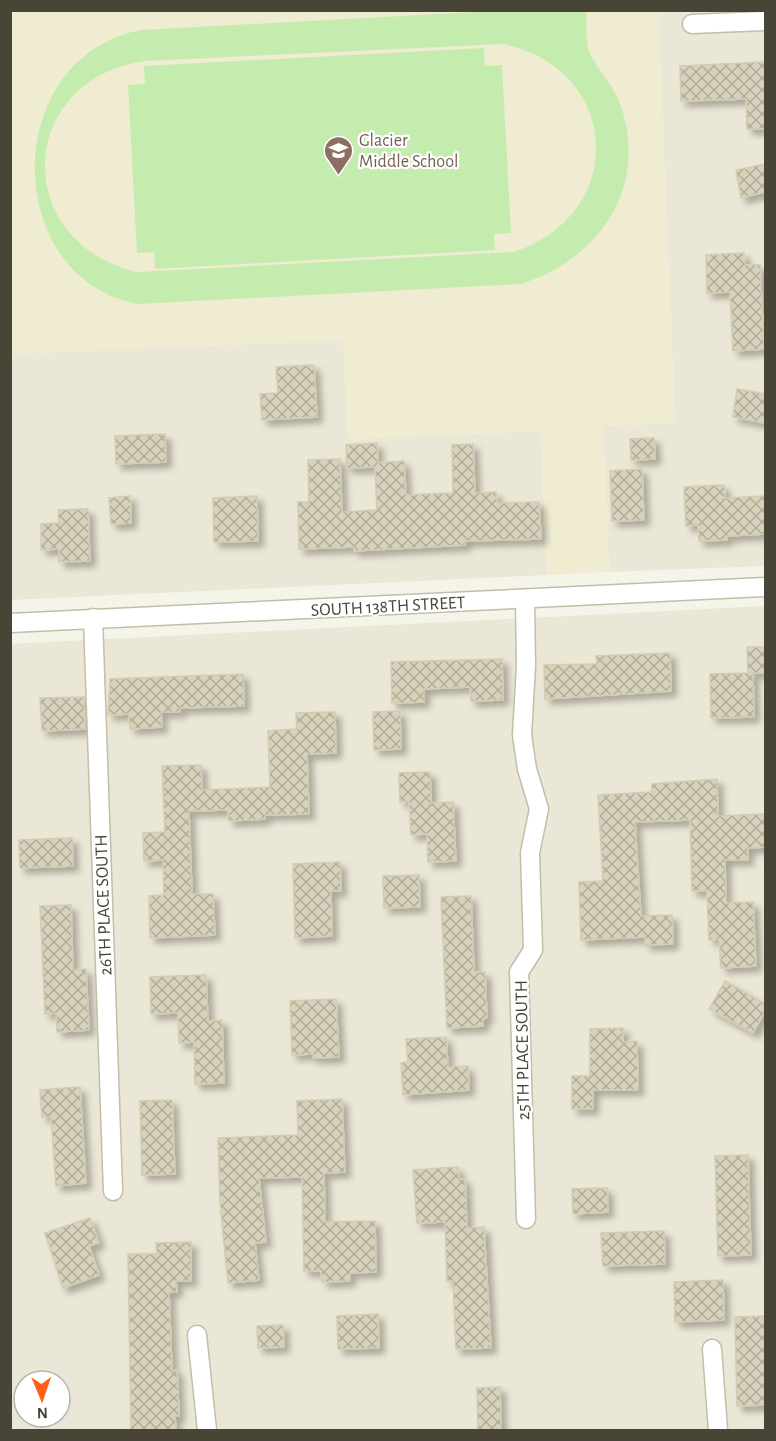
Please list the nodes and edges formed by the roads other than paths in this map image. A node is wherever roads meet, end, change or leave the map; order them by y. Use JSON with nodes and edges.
{"nodes":[{"id":1,"x":765,"y":21,"type":"edge"},
{"id":2,"x":692,"y":24,"type":"dead end"},
{"id":3,"x":765,"y":587,"type":"edge"},
{"id":4,"x":525,"y":600,"type":"junction"},
{"id":5,"x":93,"y":618,"type":"junction"},
{"id":6,"x":10,"y":623,"type":"edge"},
{"id":7,"x":113,"y":1191,"type":"dead end"},
{"id":8,"x":526,"y":1219,"type":"dead end"},
{"id":9,"x":197,"y":1335,"type":"dead end"},
{"id":10,"x":712,"y":1349,"type":"dead end"},
{"id":11,"x":207,"y":1431,"type":"edge"},
{"id":12,"x":718,"y":1431,"type":"edge"}],
"edges":[{"from":1,"to":2,"type":"street"},
{"from":3,"to":4,"type":"street","name":"SOUTH 138TH STREET"},
{"from":4,"to":5,"type":"street","name":"SOUTH 138TH STREET"},
{"from":4,"to":8,"type":"street","name":"25TH PLACE SOUTH"},
{"from":5,"to":6,"type":"street","name":"SOUTH 138TH STREET"},
{"from":5,"to":7,"type":"street","name":"26TH PLACE SOUTH"},
{"from":9,"to":11,"type":"street"},
{"from":10,"to":12,"type":"street"}]}
